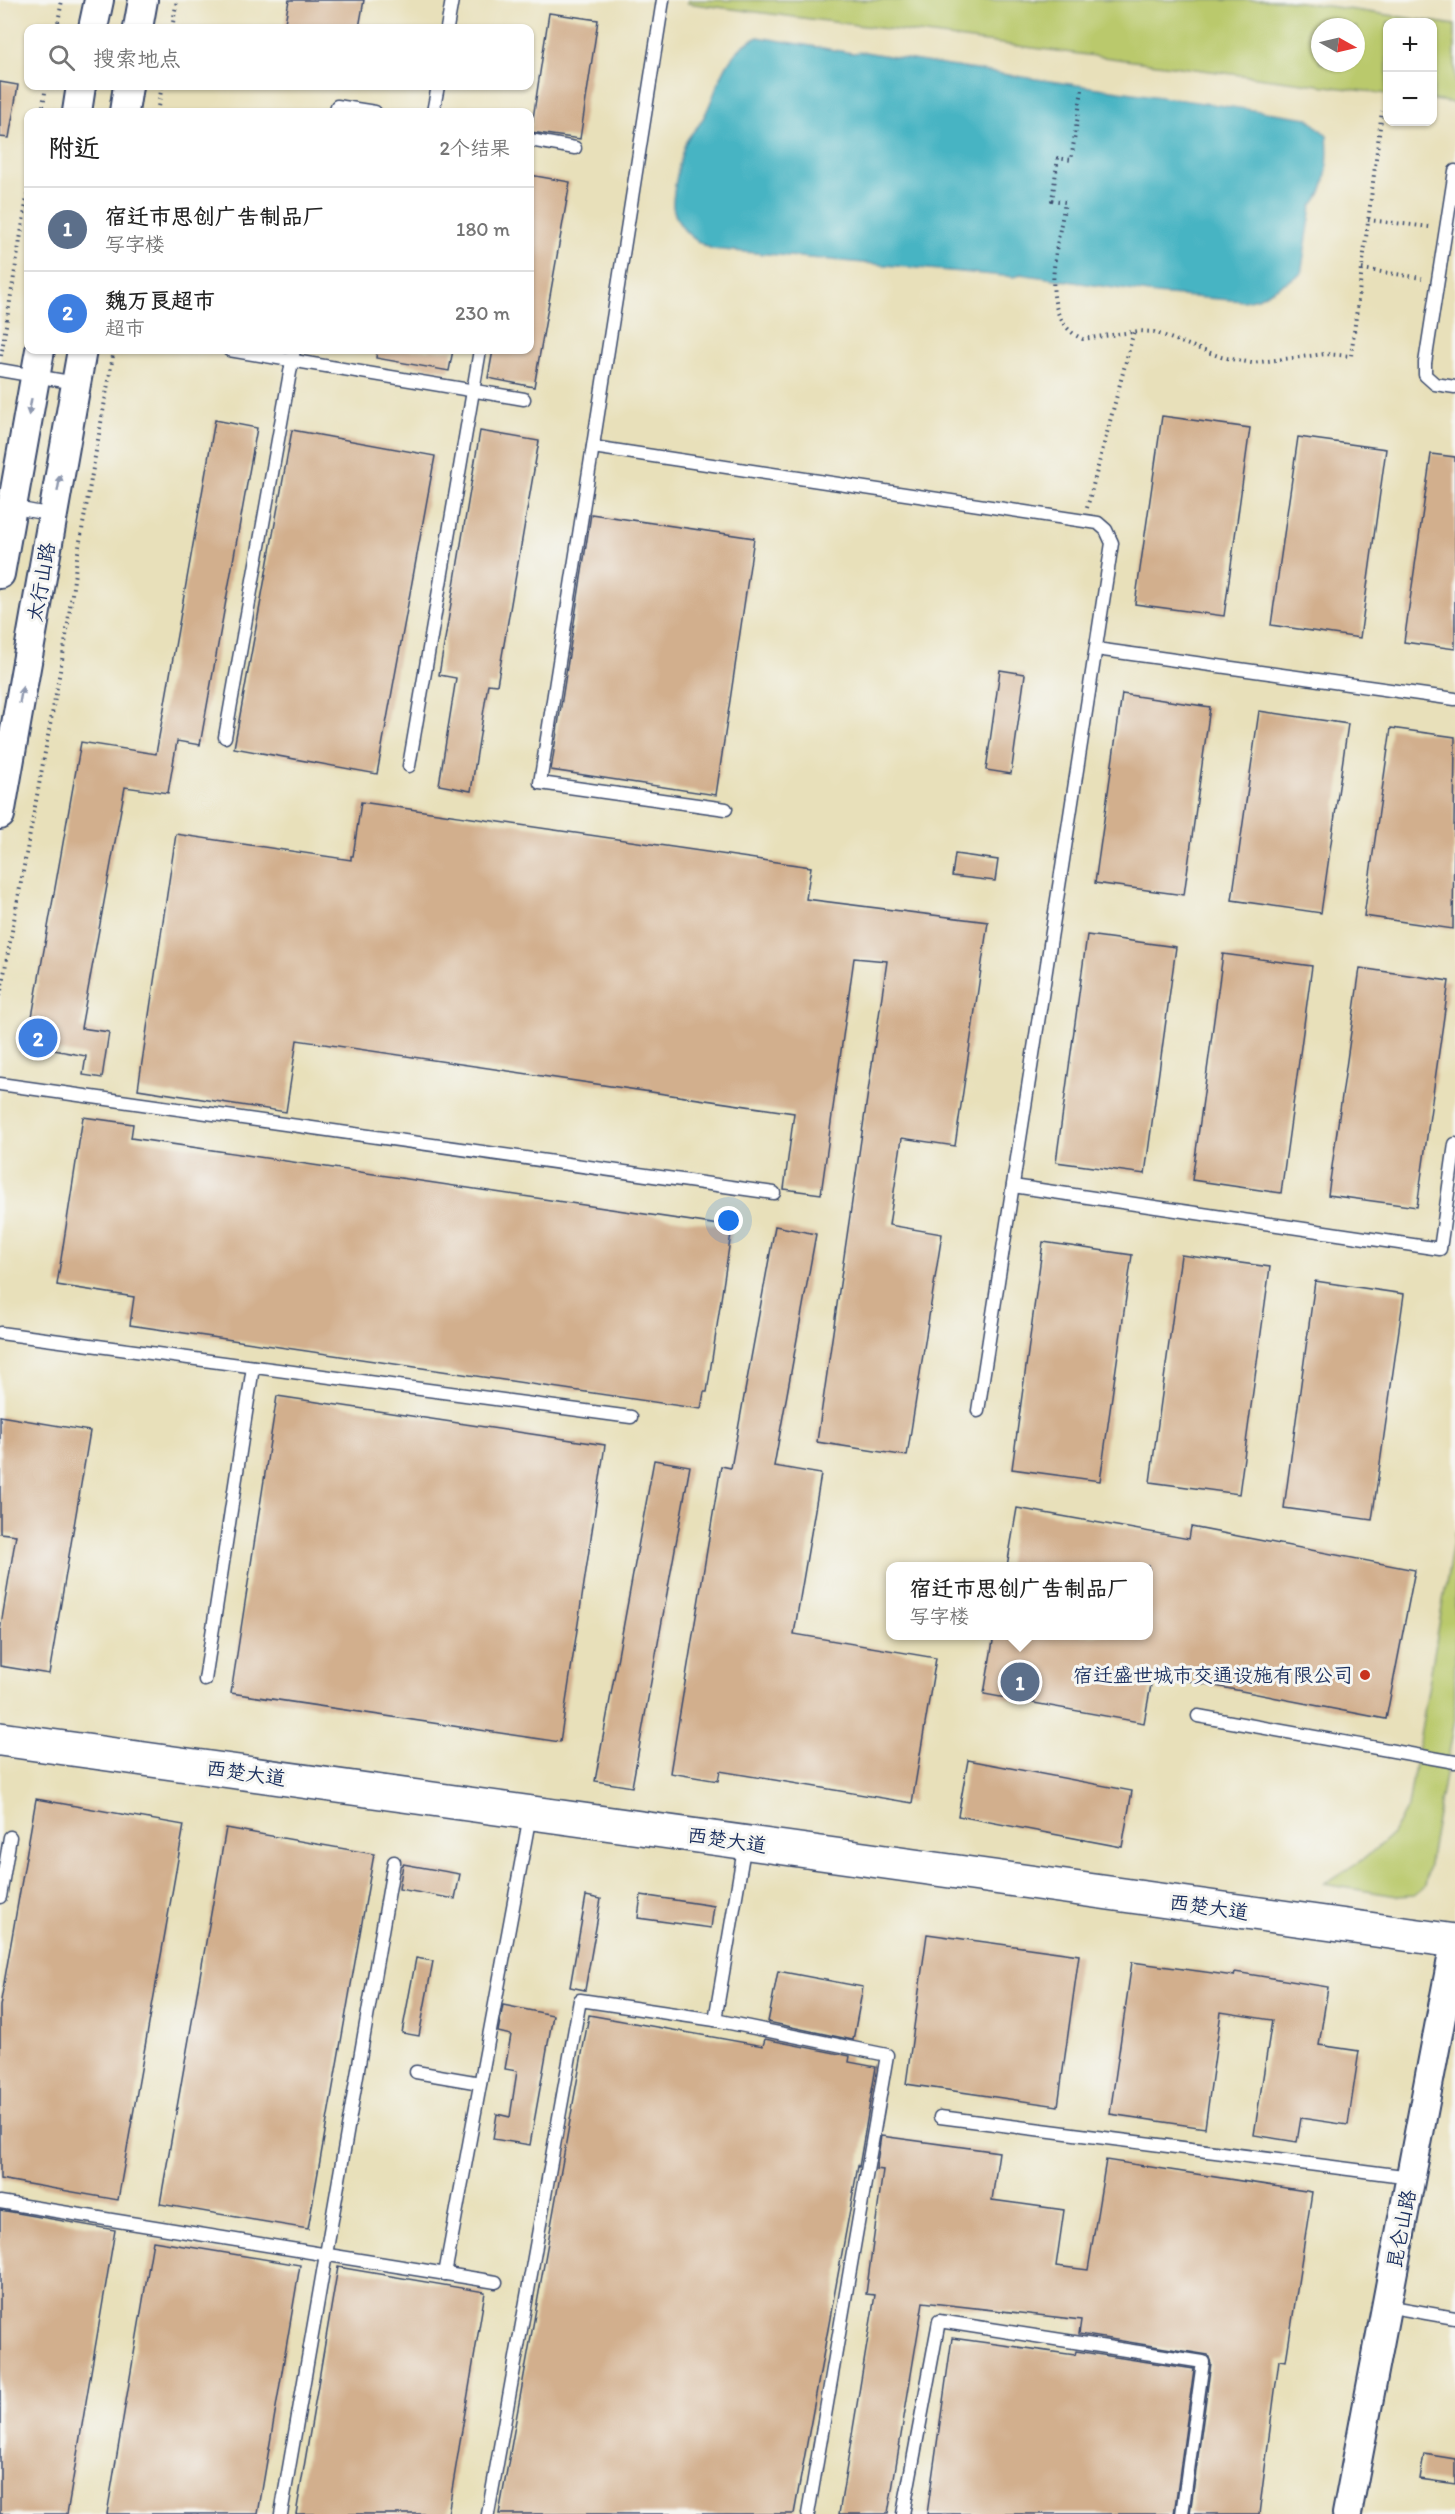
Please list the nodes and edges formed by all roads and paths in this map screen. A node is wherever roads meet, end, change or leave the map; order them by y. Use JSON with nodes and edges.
{"nodes":[{"id":1,"x":62,"y":0,"type":"edge"},
{"id":2,"x":99,"y":0,"type":"edge"},
{"id":3,"x":143,"y":0,"type":"edge"},
{"id":4,"x":177,"y":0,"type":"edge"},
{"id":5,"x":452,"y":0,"type":"edge"},
{"id":6,"x":663,"y":0,"type":"edge"},
{"id":7,"x":58,"y":24,"type":"edge"},
{"id":8,"x":94,"y":24,"type":"edge"},
{"id":9,"x":139,"y":24,"type":"edge"},
{"id":10,"x":173,"y":24,"type":"edge"},
{"id":11,"x":448,"y":24,"type":"edge"},
{"id":12,"x":45,"y":90,"type":"edge"},
{"id":13,"x":80,"y":90,"type":"edge"},
{"id":14,"x":127,"y":90,"type":"edge"},
{"id":15,"x":161,"y":90,"type":"edge"},
{"id":16,"x":437,"y":90,"type":"edge"},
{"id":17,"x":1082,"y":90,"type":"dead end"},
{"id":18,"x":43,"y":108,"type":"edge"},
{"id":19,"x":78,"y":108,"type":"edge"},
{"id":20,"x":125,"y":108,"type":"edge"},
{"id":21,"x":158,"y":108,"type":"edge"},
{"id":22,"x":434,"y":108,"type":"edge"},
{"id":23,"x":1382,"y":111,"type":"dead end"},
{"id":24,"x":534,"y":141,"type":"edge"},
{"id":25,"x":575,"y":148,"type":"dead end"},
{"id":26,"x":1455,"y":171,"type":"edge"},
{"id":27,"x":24,"y":216,"type":"edge"},
{"id":28,"x":1368,"y":220,"type":"junction"},
{"id":29,"x":1446,"y":229,"type":"junction"},
{"id":30,"x":1362,"y":269,"type":"junction"},
{"id":31,"x":1438,"y":280,"type":"junction"},
{"id":32,"x":1134,"y":332,"type":"junction"},
{"id":33,"x":81,"y":354,"type":"edge"},
{"id":34,"x":113,"y":354,"type":"edge"},
{"id":35,"x":479,"y":354,"type":"edge"},
{"id":36,"x":293,"y":355,"type":"edge"},
{"id":37,"x":0,"y":363,"type":"edge"},
{"id":38,"x":38,"y":363,"type":"edge"},
{"id":39,"x":0,"y":370,"type":"edge"},
{"id":40,"x":76,"y":383,"type":"junction"},
{"id":41,"x":1455,"y":387,"type":"edge"},
{"id":42,"x":473,"y":391,"type":"junction"},
{"id":43,"x":524,"y":399,"type":"dead end"},
{"id":44,"x":593,"y":447,"type":"junction"},
{"id":45,"x":6,"y":507,"type":"edge"},
{"id":46,"x":53,"y":515,"type":"junction"},
{"id":47,"x":1083,"y":521,"type":"junction"},
{"id":48,"x":0,"y":574,"type":"edge"},
{"id":49,"x":1096,"y":649,"type":"junction"},
{"id":50,"x":1455,"y":699,"type":"edge"},
{"id":51,"x":225,"y":737,"type":"dead end"},
{"id":52,"x":409,"y":766,"type":"dead end"},
{"id":53,"x":726,"y":809,"type":"dead end"},
{"id":54,"x":0,"y":815,"type":"edge"},
{"id":55,"x":0,"y":996,"type":"edge"},
{"id":56,"x":0,"y":1084,"type":"edge"},
{"id":57,"x":1455,"y":1144,"type":"edge"},
{"id":58,"x":1013,"y":1186,"type":"junction"},
{"id":59,"x":774,"y":1193,"type":"dead end"},
{"id":60,"x":0,"y":1334,"type":"edge"},
{"id":61,"x":253,"y":1367,"type":"junction"},
{"id":62,"x":978,"y":1412,"type":"dead end"},
{"id":63,"x":631,"y":1417,"type":"dead end"},
{"id":64,"x":205,"y":1680,"type":"dead end"},
{"id":65,"x":1198,"y":1716,"type":"dead end"},
{"id":66,"x":0,"y":1739,"type":"edge"},
{"id":67,"x":1455,"y":1762,"type":"edge"},
{"id":68,"x":531,"y":1812,"type":"junction"},
{"id":69,"x":10,"y":1837,"type":"dead end"},
{"id":70,"x":745,"y":1842,"type":"junction"},
{"id":71,"x":394,"y":1862,"type":"dead end"},
{"id":72,"x":0,"y":1898,"type":"edge"},
{"id":73,"x":1455,"y":1942,"type":"edge"},
{"id":74,"x":715,"y":2020,"type":"junction"},
{"id":75,"x":416,"y":2072,"type":"dead end"},
{"id":76,"x":480,"y":2083,"type":"junction"},
{"id":77,"x":940,"y":2117,"type":"dead end"},
{"id":78,"x":1411,"y":2177,"type":"junction"},
{"id":79,"x":0,"y":2202,"type":"edge"},
{"id":80,"x":326,"y":2255,"type":"junction"},
{"id":81,"x":445,"y":2274,"type":"junction"},
{"id":82,"x":496,"y":2282,"type":"dead end"},
{"id":83,"x":1386,"y":2306,"type":"junction"},
{"id":84,"x":1455,"y":2319,"type":"edge"},
{"id":85,"x":281,"y":2514,"type":"edge"},
{"id":86,"x":488,"y":2514,"type":"edge"},
{"id":87,"x":808,"y":2514,"type":"edge"},
{"id":88,"x":903,"y":2514,"type":"edge"},
{"id":89,"x":1182,"y":2514,"type":"edge"},
{"id":90,"x":1347,"y":2514,"type":"edge"}],
"edges":[{"from":1,"to":7,"type":"path"},
{"from":2,"to":8,"type":"street"},
{"from":3,"to":9,"type":"street"},
{"from":4,"to":10,"type":"path"},
{"from":5,"to":11,"type":"lane"},
{"from":6,"to":44,"type":"lane"},
{"from":12,"to":18,"type":"path"},
{"from":13,"to":19,"type":"street"},
{"from":14,"to":20,"type":"street"},
{"from":15,"to":21,"type":"path"},
{"from":16,"to":22,"type":"lane"},
{"from":17,"to":32,"type":"path"},
{"from":23,"to":28,"type":"path"},
{"from":24,"to":25,"type":"lane"},
{"from":26,"to":29,"type":"lane"},
{"from":27,"to":37,"type":"path"},
{"from":28,"to":29,"type":"path"},
{"from":28,"to":30,"type":"path"},
{"from":29,"to":31,"type":"lane"},
{"from":30,"to":31,"type":"path"},
{"from":30,"to":32,"type":"path"},
{"from":31,"to":41,"type":"lane"},
{"from":32,"to":47,"type":"path"},
{"from":33,"to":40,"type":"street","name":"太行山路"},
{"from":34,"to":55,"type":"path"},
{"from":35,"to":42,"type":"lane"},
{"from":36,"to":42,"type":"lane"},
{"from":36,"to":51,"type":"lane"},
{"from":38,"to":39,"type":"lane"},
{"from":38,"to":40,"type":"lane"},
{"from":38,"to":45,"type":"street","one_way":true},
{"from":46,"to":40,"type":"street","name":"太行山路","one_way":true},
{"from":42,"to":43,"type":"lane"},
{"from":42,"to":52,"type":"lane"},
{"from":44,"to":47,"type":"lane"},
{"from":44,"to":53,"type":"lane"},
{"from":45,"to":46,"type":"lane"},
{"from":45,"to":48,"type":"street"},
{"from":54,"to":46,"type":"street","name":"太行山路","one_way":true},
{"from":47,"to":49,"type":"lane"},
{"from":49,"to":50,"type":"lane"},
{"from":49,"to":58,"type":"lane"},
{"from":56,"to":59,"type":"lane"},
{"from":57,"to":58,"type":"lane"},
{"from":58,"to":62,"type":"lane"},
{"from":60,"to":61,"type":"lane"},
{"from":61,"to":63,"type":"lane"},
{"from":61,"to":64,"type":"lane"},
{"from":65,"to":67,"type":"lane"},
{"from":66,"to":68,"type":"main road","name":"西楚大道"},
{"from":68,"to":70,"type":"main road","name":"西楚大道"},
{"from":68,"to":76,"type":"lane"},
{"from":69,"to":72,"type":"lane"},
{"from":70,"to":73,"type":"main road","name":"西楚大道"},
{"from":70,"to":74,"type":"lane"},
{"from":71,"to":80,"type":"lane"},
{"from":73,"to":78,"type":"street","name":"昆仑山路"},
{"from":74,"to":86,"type":"lane"},
{"from":74,"to":87,"type":"lane"},
{"from":75,"to":76,"type":"lane"},
{"from":76,"to":81,"type":"lane"},
{"from":77,"to":78,"type":"lane"},
{"from":78,"to":83,"type":"street","name":"昆仑山路"},
{"from":79,"to":80,"type":"lane"},
{"from":80,"to":81,"type":"lane"},
{"from":80,"to":85,"type":"lane"},
{"from":81,"to":82,"type":"lane"},
{"from":83,"to":84,"type":"lane"},
{"from":83,"to":90,"type":"street","name":"昆仑山路"},
{"from":88,"to":89,"type":"lane"}]}
